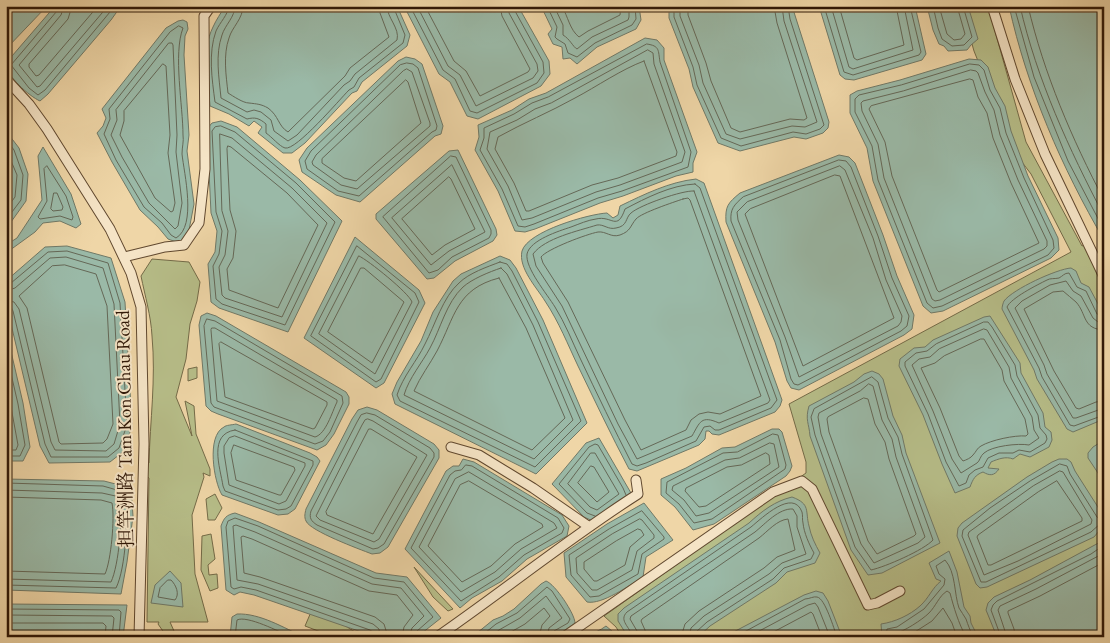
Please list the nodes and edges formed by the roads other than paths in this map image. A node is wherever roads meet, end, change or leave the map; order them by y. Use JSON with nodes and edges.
{"nodes":[{"id":1,"x":211,"y":6,"type":"edge"},
{"id":2,"x":992,"y":6,"type":"edge"},
{"id":3,"x":6,"y":79,"type":"edge"},
{"id":4,"x":124,"y":257,"type":"junction"},
{"id":5,"x":1104,"y":277,"type":"edge"},
{"id":6,"x":451,"y":448,"type":"dead end"},
{"id":7,"x":636,"y":480,"type":"dead end"},
{"id":8,"x":588,"y":526,"type":"junction"},
{"id":9,"x":900,"y":591,"type":"dead end"},
{"id":10,"x":139,"y":637,"type":"edge"},
{"id":11,"x":437,"y":637,"type":"edge"},
{"id":12,"x":564,"y":637,"type":"edge"}],
"edges":[{"from":1,"to":4,"type":"street"},
{"from":2,"to":5,"type":"street"},
{"from":3,"to":4,"type":"street","name":"担竿洲路 Tam Kon Chau Road"},
{"from":4,"to":10,"type":"street","name":"担竿洲路 Tam Kon Chau Road"},
{"from":6,"to":8,"type":"street"},
{"from":7,"to":8,"type":"street"},
{"from":8,"to":11,"type":"street"},
{"from":9,"to":12,"type":"street"}]}
